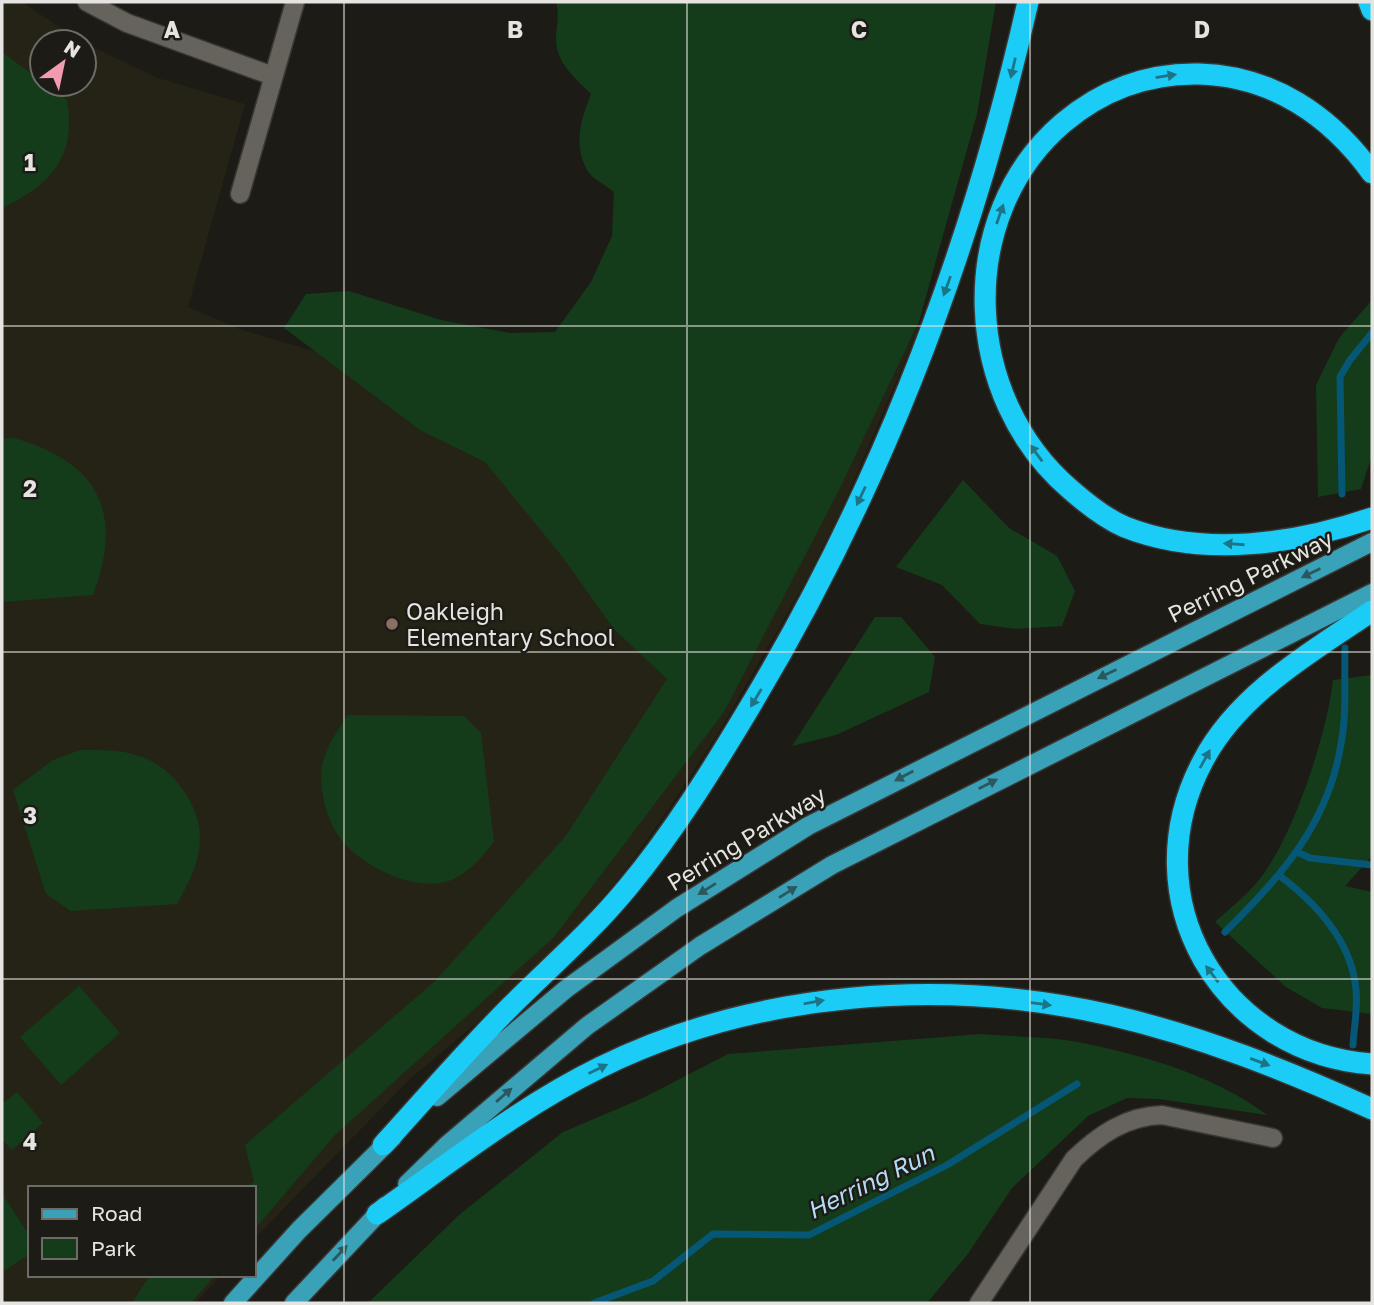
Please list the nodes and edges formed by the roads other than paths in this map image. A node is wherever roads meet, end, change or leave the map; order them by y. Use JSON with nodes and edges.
{"nodes":[{"id":1,"x":87,"y":2,"type":"edge"},
{"id":2,"x":295,"y":2,"type":"edge"},
{"id":3,"x":1028,"y":2,"type":"edge"},
{"id":4,"x":1369,"y":2,"type":"edge"},
{"id":5,"x":1372,"y":10,"type":"edge"},
{"id":6,"x":273,"y":76,"type":"junction"},
{"id":7,"x":1372,"y":173,"type":"edge"},
{"id":8,"x":240,"y":194,"type":"dead end"},
{"id":9,"x":1372,"y":519,"type":"edge"},
{"id":10,"x":1372,"y":542,"type":"edge"},
{"id":11,"x":1372,"y":593,"type":"edge"},
{"id":12,"x":1372,"y":611,"type":"edge"},
{"id":13,"x":1372,"y":1064,"type":"edge"},
{"id":14,"x":1372,"y":1110,"type":"edge"},
{"id":15,"x":1273,"y":1138,"type":"dead end"},
{"id":16,"x":383,"y":1145,"type":"junction"},
{"id":17,"x":377,"y":1214,"type":"junction"},
{"id":18,"x":233,"y":1303,"type":"edge"},
{"id":19,"x":294,"y":1303,"type":"edge"},
{"id":20,"x":979,"y":1303,"type":"edge"}],
"edges":[{"from":1,"to":6,"type":"street"},
{"from":2,"to":6,"type":"street"},
{"from":3,"to":16,"type":"highway","one_way":true},
{"from":4,"to":5,"type":"highway"},
{"from":6,"to":8,"type":"street"},
{"from":9,"to":7,"type":"highway","one_way":true},
{"from":10,"to":16,"type":"main road","name":"Perring Parkway","one_way":true},
{"from":17,"to":11,"type":"main road","one_way":true},
{"from":13,"to":12,"type":"highway","one_way":true},
{"from":17,"to":14,"type":"highway","one_way":true},
{"from":15,"to":20,"type":"street"},
{"from":16,"to":18,"type":"main road","name":"Perring Parkway"},
{"from":19,"to":17,"type":"main road","one_way":true}]}
